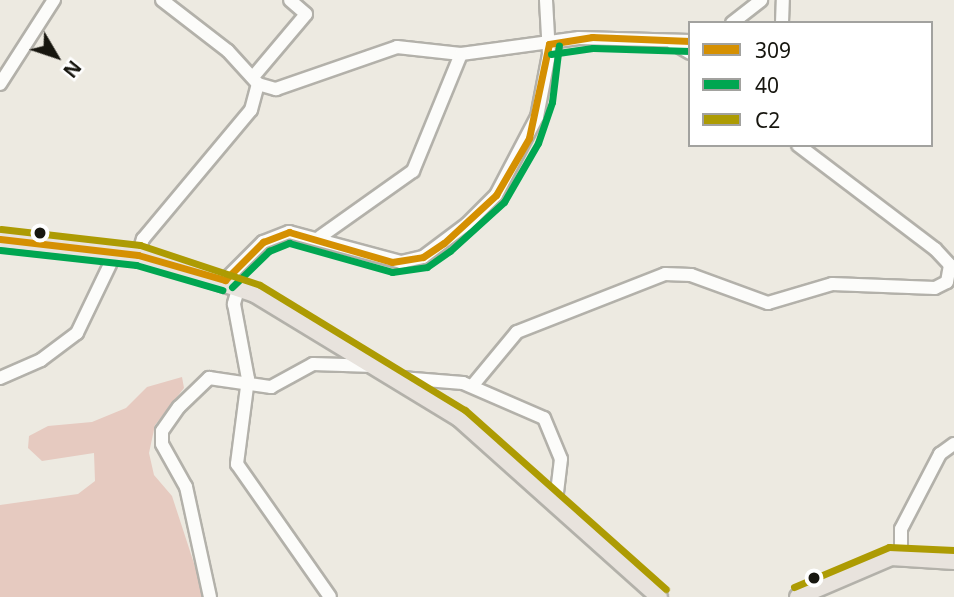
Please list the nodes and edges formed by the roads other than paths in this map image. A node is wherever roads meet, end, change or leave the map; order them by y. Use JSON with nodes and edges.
{"nodes":[{"id":1,"x":54,"y":0,"type":"edge"},
{"id":2,"x":162,"y":0,"type":"edge"},
{"id":3,"x":290,"y":0,"type":"edge"},
{"id":4,"x":545,"y":0,"type":"edge"},
{"id":5,"x":761,"y":0,"type":"edge"},
{"id":6,"x":783,"y":0,"type":"edge"},
{"id":7,"x":735,"y":21,"type":"edge"},
{"id":8,"x":782,"y":21,"type":"edge"},
{"id":9,"x":688,"y":41,"type":"edge"},
{"id":10,"x":673,"y":43,"type":"junction"},
{"id":11,"x":549,"y":44,"type":"junction"},
{"id":12,"x":688,"y":52,"type":"edge"},
{"id":13,"x":461,"y":54,"type":"junction"},
{"id":14,"x":256,"y":81,"type":"junction"},
{"id":15,"x":0,"y":84,"type":"edge"},
{"id":16,"x":801,"y":147,"type":"edge"},
{"id":17,"x":320,"y":237,"type":"junction"},
{"id":18,"x":0,"y":239,"type":"edge"},
{"id":19,"x":116,"y":252,"type":"junction"},
{"id":20,"x":138,"y":255,"type":"junction"},
{"id":21,"x":232,"y":283,"type":"junction"},
{"id":22,"x":378,"y":365,"type":"junction"},
{"id":23,"x":0,"y":378,"type":"edge"},
{"id":24,"x":401,"y":378,"type":"junction"},
{"id":25,"x":248,"y":379,"type":"junction"},
{"id":26,"x":474,"y":386,"type":"junction"},
{"id":27,"x":954,"y":444,"type":"edge"},
{"id":28,"x":556,"y":501,"type":"junction"},
{"id":29,"x":901,"y":555,"type":"junction"},
{"id":30,"x":954,"y":561,"type":"edge"},
{"id":31,"x":210,"y":597,"type":"edge"},
{"id":32,"x":330,"y":597,"type":"edge"},
{"id":33,"x":659,"y":597,"type":"edge"},
{"id":34,"x":798,"y":597,"type":"edge"}],
"edges":[{"from":1,"to":15,"type":"street"},
{"from":2,"to":14,"type":"street"},
{"from":3,"to":14,"type":"street"},
{"from":4,"to":11,"type":"street"},
{"from":5,"to":7,"type":"street"},
{"from":6,"to":8,"type":"street"},
{"from":9,"to":10,"type":"street"},
{"from":10,"to":11,"type":"street"},
{"from":10,"to":12,"type":"street"},
{"from":11,"to":13,"type":"street"},
{"from":11,"to":17,"type":"street"},
{"from":13,"to":14,"type":"street"},
{"from":13,"to":17,"type":"street"},
{"from":14,"to":20,"type":"street"},
{"from":16,"to":26,"type":"street"},
{"from":17,"to":21,"type":"street"},
{"from":18,"to":19,"type":"main road"},
{"from":19,"to":20,"type":"main road"},
{"from":19,"to":23,"type":"street"},
{"from":20,"to":21,"type":"main road"},
{"from":21,"to":22,"type":"main road"},
{"from":21,"to":25,"type":"street"},
{"from":22,"to":24,"type":"main road"},
{"from":22,"to":25,"type":"street"},
{"from":24,"to":26,"type":"street"},
{"from":24,"to":28,"type":"main road"},
{"from":25,"to":31,"type":"street"},
{"from":25,"to":32,"type":"street"},
{"from":26,"to":28,"type":"street"},
{"from":27,"to":29,"type":"street"},
{"from":28,"to":33,"type":"main road"},
{"from":29,"to":30,"type":"main road"},
{"from":29,"to":34,"type":"main road"}]}
